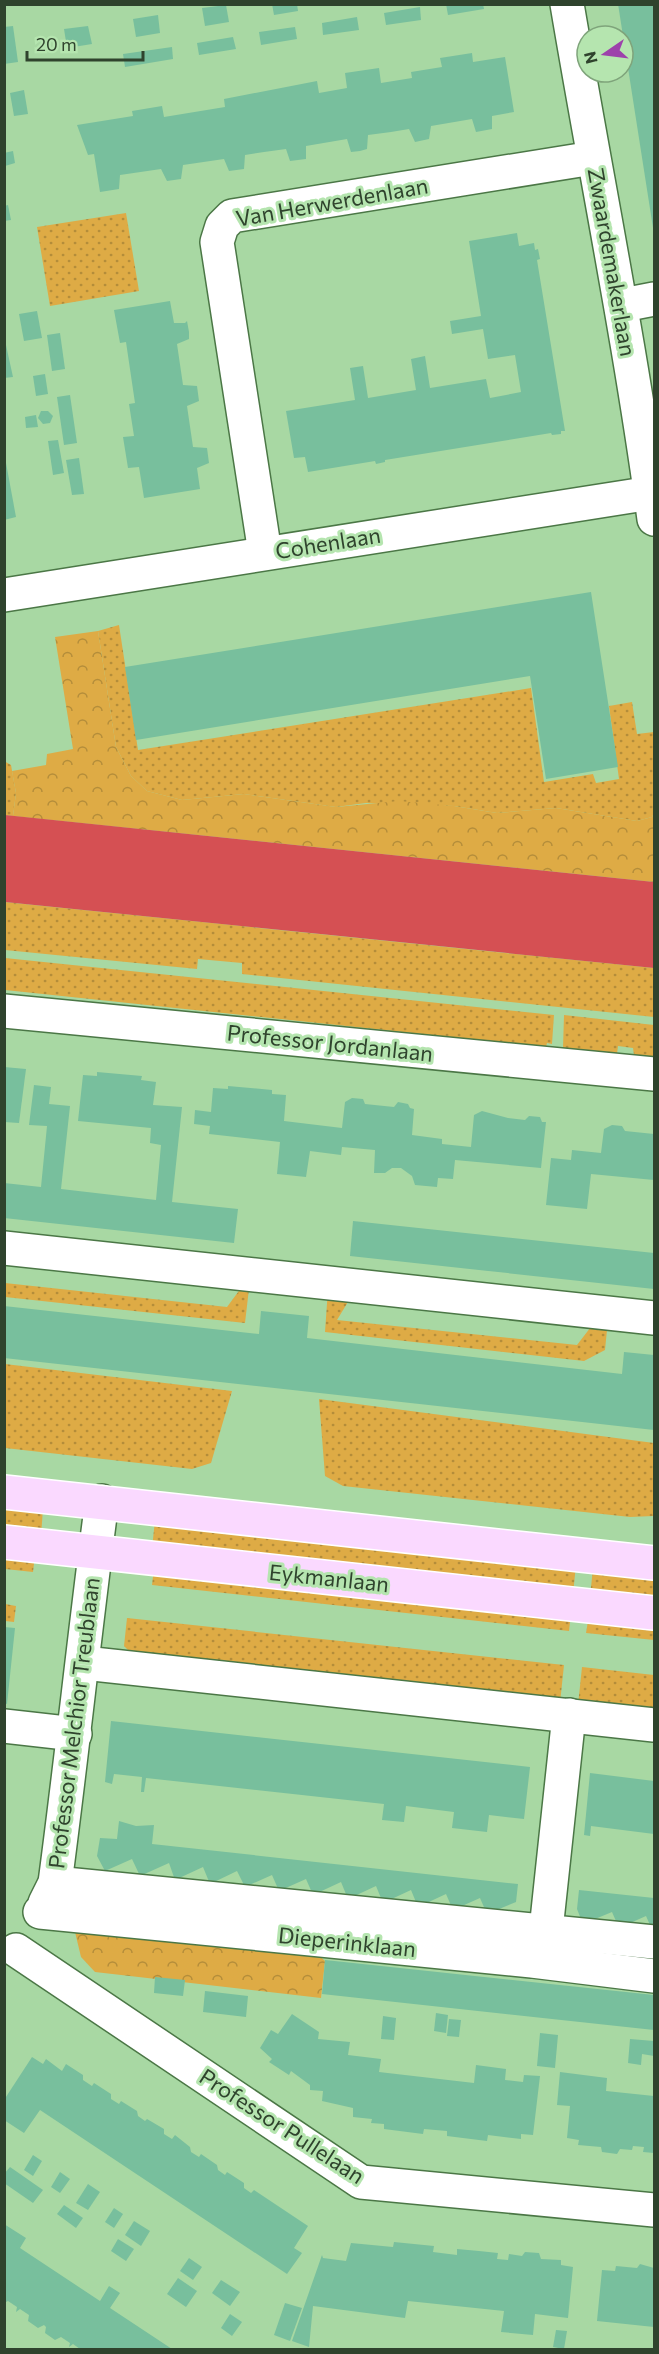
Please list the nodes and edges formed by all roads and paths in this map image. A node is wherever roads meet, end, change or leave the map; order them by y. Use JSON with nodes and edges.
{"nodes":[{"id":1,"x":567,"y":4,"type":"edge"},
{"id":2,"x":593,"y":158,"type":"junction"},
{"id":3,"x":654,"y":299,"type":"edge"},
{"id":4,"x":622,"y":305,"type":"junction"},
{"id":5,"x":653,"y":506,"type":"edge"},
{"id":6,"x":265,"y":553,"type":"junction"},
{"id":7,"x":4,"y":595,"type":"edge"},
{"id":8,"x":4,"y":1011,"type":"edge"},
{"id":9,"x":654,"y":1074,"type":"edge"},
{"id":10,"x":4,"y":1248,"type":"edge"},
{"id":11,"x":654,"y":1318,"type":"edge"},
{"id":12,"x":4,"y":1492,"type":"edge"},
{"id":13,"x":102,"y":1501,"type":"junction"},
{"id":14,"x":4,"y":1542,"type":"edge"},
{"id":15,"x":95,"y":1552,"type":"junction"},
{"id":16,"x":654,"y":1563,"type":"edge"},
{"id":17,"x":654,"y":1613,"type":"edge"},
{"id":18,"x":84,"y":1663,"type":"junction"},
{"id":19,"x":569,"y":1715,"type":"junction"},
{"id":20,"x":654,"y":1725,"type":"edge"},
{"id":21,"x":4,"y":1726,"type":"edge"},
{"id":22,"x":75,"y":1734,"type":"junction"},
{"id":23,"x":55,"y":1883,"type":"junction"},
{"id":24,"x":40,"y":1912,"type":"junction"},
{"id":25,"x":546,"y":1929,"type":"junction"},
{"id":26,"x":654,"y":1942,"type":"edge"},
{"id":27,"x":10,"y":1959,"type":"edge"},
{"id":28,"x":654,"y":1976,"type":"edge"},
{"id":29,"x":654,"y":2210,"type":"edge"}],
"edges":[{"from":1,"to":2,"type":"street","name":"Zwaardemakerlaan"},
{"from":2,"to":4,"type":"street","name":"Zwaardemakerlaan"},
{"from":2,"to":6,"type":"street","name":"Van Herwerdenlaan"},
{"from":3,"to":4,"type":"street"},
{"from":4,"to":5,"type":"street","name":"Zwaardemakerlaan"},
{"from":5,"to":6,"type":"street","name":"Cohenlaan"},
{"from":6,"to":7,"type":"street","name":"Cohenlaan"},
{"from":8,"to":9,"type":"street","name":"Professor Jordanlaan"},
{"from":10,"to":11,"type":"street"},
{"from":12,"to":13,"type":"main road"},
{"from":13,"to":15,"type":"street","name":"Professor Melchior Treublaan"},
{"from":13,"to":16,"type":"main road"},
{"from":14,"to":15,"type":"main road","name":"Eykmanlaan"},
{"from":15,"to":17,"type":"main road","name":"Eykmanlaan"},
{"from":15,"to":18,"type":"street","name":"Professor Melchior Treublaan"},
{"from":18,"to":19,"type":"street"},
{"from":18,"to":22,"type":"street","name":"Professor Melchior Treublaan"},
{"from":19,"to":20,"type":"street"},
{"from":19,"to":25,"type":"street"},
{"from":21,"to":22,"type":"street"},
{"from":22,"to":23,"type":"street","name":"Professor Melchior Treublaan"},
{"from":23,"to":24,"type":"street","name":"Professor Melchior Treublaan"},
{"from":23,"to":25,"type":"street"},
{"from":24,"to":27,"type":"street","name":"Professor Melchior Treublaan"},
{"from":24,"to":28,"type":"street","name":"Dieperinklaan"},
{"from":25,"to":26,"type":"street"},
{"from":27,"to":29,"type":"street","name":"Professor Pullelaan"}]}
